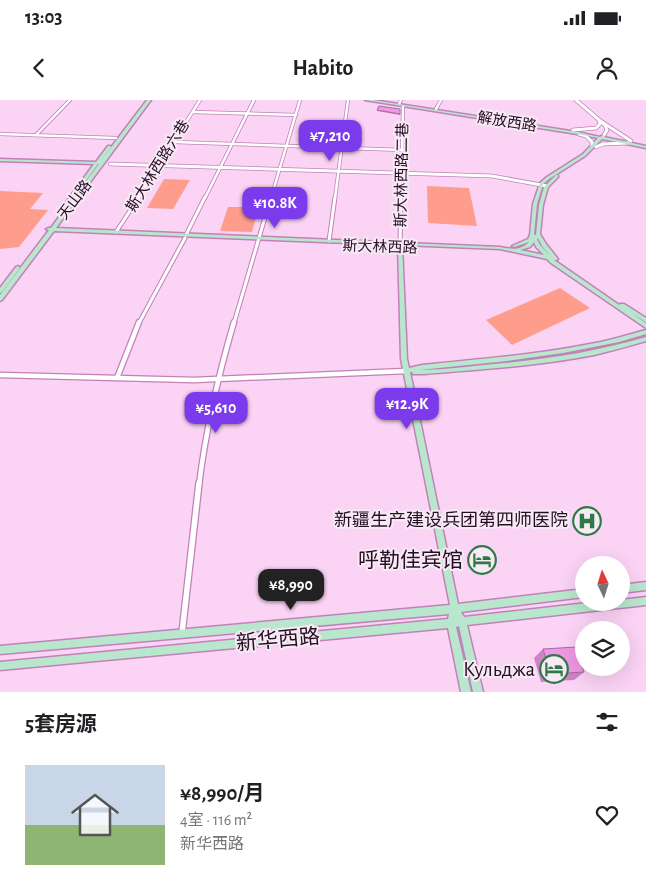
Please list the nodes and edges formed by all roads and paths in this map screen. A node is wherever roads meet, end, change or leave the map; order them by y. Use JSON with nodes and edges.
{"nodes":[{"id":1,"x":70,"y":100,"type":"edge"},
{"id":2,"x":145,"y":100,"type":"edge"},
{"id":3,"x":149,"y":100,"type":"edge"},
{"id":4,"x":200,"y":100,"type":"edge"},
{"id":5,"x":254,"y":100,"type":"edge"},
{"id":6,"x":300,"y":100,"type":"edge"},
{"id":7,"x":348,"y":100,"type":"edge"},
{"id":8,"x":367,"y":100,"type":"edge"},
{"id":9,"x":378,"y":100,"type":"edge"},
{"id":10,"x":441,"y":100,"type":"edge"},
{"id":11,"x":576,"y":100,"type":"edge"},
{"id":12,"x":400,"y":102,"type":"edge"},
{"id":13,"x":404,"y":106,"type":"junction"},
{"id":14,"x":436,"y":109,"type":"junction"},
{"id":15,"x":193,"y":112,"type":"junction"},
{"id":16,"x":248,"y":113,"type":"junction"},
{"id":17,"x":296,"y":114,"type":"junction"},
{"id":18,"x":599,"y":120,"type":"junction"},
{"id":19,"x":573,"y":130,"type":"junction"},
{"id":20,"x":577,"y":133,"type":"junction"},
{"id":21,"x":0,"y":134,"type":"edge"},
{"id":22,"x":36,"y":135,"type":"junction"},
{"id":23,"x":602,"y":137,"type":"junction"},
{"id":24,"x":116,"y":138,"type":"junction"},
{"id":25,"x":174,"y":142,"type":"junction"},
{"id":26,"x":630,"y":142,"type":"junction"},
{"id":27,"x":232,"y":144,"type":"junction"},
{"id":28,"x":594,"y":146,"type":"junction"},
{"id":29,"x":646,"y":146,"type":"edge"},
{"id":30,"x":287,"y":147,"type":"junction"},
{"id":31,"x":342,"y":148,"type":"junction"},
{"id":32,"x":403,"y":150,"type":"junction"},
{"id":33,"x":0,"y":161,"type":"edge"},
{"id":34,"x":100,"y":164,"type":"junction"},
{"id":35,"x":158,"y":166,"type":"junction"},
{"id":36,"x":220,"y":168,"type":"junction"},
{"id":37,"x":280,"y":170,"type":"junction"},
{"id":38,"x":339,"y":172,"type":"junction"},
{"id":39,"x":402,"y":174,"type":"junction"},
{"id":40,"x":544,"y":185,"type":"junction"},
{"id":41,"x":49,"y":231,"type":"junction"},
{"id":42,"x":116,"y":232,"type":"junction"},
{"id":43,"x":185,"y":236,"type":"junction"},
{"id":44,"x":535,"y":236,"type":"junction"},
{"id":45,"x":258,"y":240,"type":"junction"},
{"id":46,"x":329,"y":241,"type":"junction"},
{"id":47,"x":400,"y":246,"type":"junction"},
{"id":48,"x":503,"y":250,"type":"junction"},
{"id":49,"x":515,"y":250,"type":"junction"},
{"id":50,"x":553,"y":260,"type":"junction"},
{"id":51,"x":0,"y":291,"type":"edge"},
{"id":52,"x":0,"y":299,"type":"edge"},
{"id":53,"x":646,"y":320,"type":"edge"},
{"id":54,"x":646,"y":326,"type":"edge"},
{"id":55,"x":646,"y":332,"type":"edge"},
{"id":56,"x":646,"y":339,"type":"edge"},
{"id":57,"x":406,"y":371,"type":"junction"},
{"id":58,"x":0,"y":375,"type":"edge"},
{"id":59,"x":117,"y":378,"type":"junction"},
{"id":60,"x":217,"y":379,"type":"junction"},
{"id":61,"x":646,"y":586,"type":"edge"},
{"id":62,"x":630,"y":587,"type":"edge"},
{"id":63,"x":575,"y":594,"type":"edge"},
{"id":64,"x":646,"y":601,"type":"edge"},
{"id":65,"x":455,"y":609,"type":"junction"},
{"id":66,"x":462,"y":622,"type":"junction"},
{"id":67,"x":452,"y":623,"type":"junction"},
{"id":68,"x":182,"y":633,"type":"junction"},
{"id":69,"x":0,"y":650,"type":"edge"},
{"id":70,"x":0,"y":666,"type":"edge"},
{"id":71,"x":466,"y":692,"type":"edge"},
{"id":72,"x":478,"y":692,"type":"edge"}],
"edges":[{"from":1,"to":22,"type":"street"},
{"from":2,"to":24,"type":"main road","name":"天山路"},
{"from":3,"to":34,"type":"main road","name":"天山路"},
{"from":4,"to":15,"type":"street","name":"斯大林西路六巷"},
{"from":5,"to":16,"type":"street"},
{"from":6,"to":17,"type":"street"},
{"from":7,"to":31,"type":"street"},
{"from":8,"to":13,"type":"main road","name":"解放西路"},
{"from":9,"to":12,"type":"main road","name":"解放西路"},
{"from":10,"to":14,"type":"street"},
{"from":11,"to":18,"type":"street"},
{"from":12,"to":14,"type":"main road","name":"解放西路"},
{"from":13,"to":20,"type":"main road","name":"解放西路"},
{"from":13,"to":32,"type":"street","name":"斯大林西路二巷"},
{"from":14,"to":19,"type":"main road","name":"解放西路"},
{"from":15,"to":16,"type":"street"},
{"from":15,"to":25,"type":"street","name":"斯大林西路六巷"},
{"from":16,"to":17,"type":"street"},
{"from":16,"to":27,"type":"street"},
{"from":17,"to":30,"type":"street"},
{"from":18,"to":19,"type":"street"},
{"from":18,"to":23,"type":"street"},
{"from":18,"to":26,"type":"street"},
{"from":19,"to":23,"type":"main road","name":"解放西路"},
{"from":20,"to":23,"type":"main road","name":"解放西路"},
{"from":20,"to":28,"type":"street"},
{"from":21,"to":22,"type":"street"},
{"from":22,"to":24,"type":"street"},
{"from":23,"to":26,"type":"main road"},
{"from":23,"to":28,"type":"main road"},
{"from":24,"to":34,"type":"main road","name":"天山路"},
{"from":25,"to":27,"type":"street"},
{"from":25,"to":35,"type":"street","name":"斯大林西路六巷"},
{"from":26,"to":28,"type":"street"},
{"from":26,"to":29,"type":"main road"},
{"from":27,"to":30,"type":"street"},
{"from":27,"to":36,"type":"street"},
{"from":28,"to":40,"type":"main road"},
{"from":30,"to":31,"type":"street"},
{"from":30,"to":37,"type":"street"},
{"from":31,"to":32,"type":"street"},
{"from":31,"to":38,"type":"street"},
{"from":32,"to":39,"type":"street","name":"斯大林西路二巷"},
{"from":33,"to":34,"type":"main road"},
{"from":34,"to":35,"type":"street"},
{"from":34,"to":41,"type":"main road","name":"天山路"},
{"from":35,"to":36,"type":"street"},
{"from":35,"to":42,"type":"street","name":"斯大林西路六巷"},
{"from":36,"to":37,"type":"street"},
{"from":36,"to":43,"type":"street"},
{"from":37,"to":38,"type":"street"},
{"from":37,"to":45,"type":"street"},
{"from":38,"to":39,"type":"street"},
{"from":38,"to":46,"type":"street"},
{"from":39,"to":40,"type":"street"},
{"from":39,"to":47,"type":"street","name":"斯大林西路二巷"},
{"from":40,"to":44,"type":"main road"},
{"from":41,"to":42,"type":"main road","name":"斯大林西路"},
{"from":41,"to":43,"type":"main road","name":"斯大林西路"},
{"from":41,"to":51,"type":"main road","name":"天山路"},
{"from":41,"to":52,"type":"main road","name":"天山路"},
{"from":42,"to":43,"type":"main road","name":"斯大林西路"},
{"from":43,"to":45,"type":"main road","name":"斯大林西路"},
{"from":43,"to":59,"type":"street"},
{"from":44,"to":48,"type":"main road"},
{"from":44,"to":49,"type":"main road"},
{"from":44,"to":50,"type":"main road"},
{"from":45,"to":46,"type":"main road","name":"斯大林西路"},
{"from":45,"to":47,"type":"main road","name":"斯大林西路"},
{"from":45,"to":60,"type":"street"},
{"from":46,"to":47,"type":"main road","name":"斯大林西路"},
{"from":47,"to":48,"type":"main road","name":"斯大林西路"},
{"from":47,"to":57,"type":"main road"},
{"from":48,"to":49,"type":"main road"},
{"from":48,"to":50,"type":"main road"},
{"from":49,"to":50,"type":"main road"},
{"from":50,"to":53,"type":"main road"},
{"from":50,"to":54,"type":"main road"},
{"from":55,"to":57,"type":"main road"},
{"from":56,"to":57,"type":"main road"},
{"from":57,"to":60,"type":"street"},
{"from":57,"to":65,"type":"main road"},
{"from":58,"to":59,"type":"street"},
{"from":59,"to":60,"type":"street"},
{"from":60,"to":68,"type":"street"},
{"from":61,"to":62,"type":"main road"},
{"from":63,"to":65,"type":"main road","name":"新华西路"},
{"from":64,"to":66,"type":"main road","name":"新华西路"},
{"from":65,"to":66,"type":"main road"},
{"from":65,"to":67,"type":"main road"},
{"from":65,"to":68,"type":"main road","name":"新华西路"},
{"from":66,"to":67,"type":"main road","name":"新华西路"},
{"from":66,"to":72,"type":"main road"},
{"from":67,"to":70,"type":"main road","name":"新华西路"},
{"from":67,"to":71,"type":"main road"},
{"from":68,"to":69,"type":"main road","name":"新华西路"}]}
